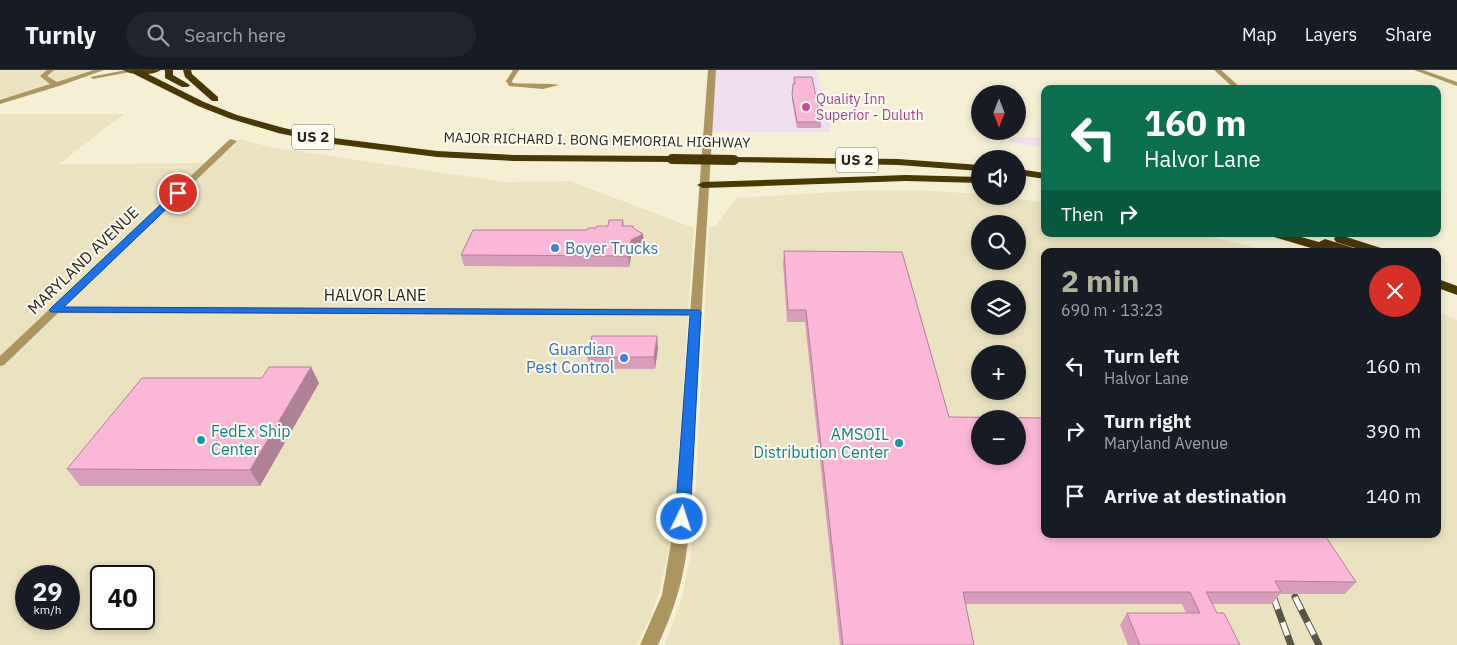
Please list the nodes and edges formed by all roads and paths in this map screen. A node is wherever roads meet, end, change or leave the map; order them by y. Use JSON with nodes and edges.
{"nodes":[{"id":1,"x":51,"y":70,"type":"edge"},
{"id":2,"x":101,"y":70,"type":"edge"},
{"id":3,"x":157,"y":70,"type":"edge"},
{"id":4,"x":169,"y":70,"type":"edge"},
{"id":5,"x":187,"y":70,"type":"edge"},
{"id":6,"x":516,"y":70,"type":"edge"},
{"id":7,"x":712,"y":70,"type":"edge"},
{"id":8,"x":1217,"y":70,"type":"edge"},
{"id":9,"x":1417,"y":70,"type":"edge"},
{"id":10,"x":132,"y":71,"type":"edge"},
{"id":11,"x":1457,"y":84,"type":"edge"},
{"id":12,"x":57,"y":85,"type":"junction"},
{"id":13,"x":556,"y":85,"type":"dead end"},
{"id":14,"x":1234,"y":85,"type":"edge"},
{"id":15,"x":215,"y":99,"type":"junction"},
{"id":16,"x":0,"y":102,"type":"edge"},
{"id":17,"x":233,"y":141,"type":"dead end"},
{"id":18,"x":673,"y":156,"type":"junction"},
{"id":19,"x":734,"y":156,"type":"junction"},
{"id":20,"x":971,"y":159,"type":"edge"},
{"id":21,"x":1026,"y":166,"type":"edge"},
{"id":22,"x":971,"y":167,"type":"edge"},
{"id":23,"x":1041,"y":168,"type":"edge"},
{"id":24,"x":1026,"y":173,"type":"edge"},
{"id":25,"x":1041,"y":175,"type":"edge"},
{"id":26,"x":971,"y":180,"type":"edge"},
{"id":27,"x":1026,"y":183,"type":"edge"},
{"id":28,"x":703,"y":184,"type":"junction"},
{"id":29,"x":1041,"y":185,"type":"edge"},
{"id":30,"x":1288,"y":237,"type":"edge"},
{"id":31,"x":1305,"y":237,"type":"edge"},
{"id":32,"x":1332,"y":237,"type":"edge"},
{"id":33,"x":1324,"y":248,"type":"edge"},
{"id":34,"x":1340,"y":248,"type":"edge"},
{"id":35,"x":1367,"y":248,"type":"edge"},
{"id":36,"x":1441,"y":274,"type":"edge"},
{"id":37,"x":1457,"y":280,"type":"edge"},
{"id":38,"x":1441,"y":284,"type":"edge"},
{"id":39,"x":1441,"y":288,"type":"edge"},
{"id":40,"x":1457,"y":292,"type":"edge"},
{"id":41,"x":55,"y":310,"type":"junction"},
{"id":42,"x":695,"y":312,"type":"junction"},
{"id":43,"x":0,"y":362,"type":"edge"},
{"id":44,"x":649,"y":645,"type":"edge"}],
"edges":[{"from":1,"to":12,"type":"street"},
{"from":2,"to":12,"type":"street"},
{"from":3,"to":10,"type":"highway"},
{"from":4,"to":15,"type":"highway","name":"MAJOR RICHARD I. BONG MEMORIAL HIGHWAY","number":"US 2"},
{"from":5,"to":15,"type":"highway"},
{"from":6,"to":13,"type":"street"},
{"from":7,"to":28,"type":"street"},
{"from":8,"to":14,"type":"street"},
{"from":9,"to":11,"type":"street"},
{"from":10,"to":12,"type":"street"},
{"from":10,"to":18,"type":"highway","name":"MAJOR RICHARD I. BONG MEMORIAL HIGHWAY","number":"US 2"},
{"from":12,"to":16,"type":"street"},
{"from":15,"to":18,"type":"highway","name":"MAJOR RICHARD I. BONG MEMORIAL HIGHWAY","number":"US 2"},
{"from":17,"to":41,"type":"street","name":"MARYLAND AVENUE"},
{"from":18,"to":19,"type":"highway","name":"MAJOR RICHARD I. BONG MEMORIAL HIGHWAY","number":"US 2","bridge":true},
{"from":19,"to":20,"type":"highway","name":"MAJOR RICHARD I. BONG MEMORIAL HIGHWAY","number":"US 2"},
{"from":19,"to":22,"type":"highway","name":"MAJOR RICHARD I. BONG MEMORIAL HIGHWAY","number":"US 2"},
{"from":21,"to":23,"type":"highway"},
{"from":24,"to":25,"type":"highway"},
{"from":26,"to":28,"type":"highway"},
{"from":27,"to":29,"type":"highway"},
{"from":28,"to":42,"type":"street"},
{"from":30,"to":33,"type":"highway"},
{"from":31,"to":34,"type":"highway"},
{"from":32,"to":35,"type":"highway"},
{"from":36,"to":37,"type":"highway"},
{"from":38,"to":40,"type":"highway"},
{"from":39,"to":40,"type":"highway"},
{"from":41,"to":42,"type":"street","name":"HALVOR LANE"},
{"from":41,"to":43,"type":"street","name":"MARYLAND AVENUE"},
{"from":42,"to":44,"type":"street"}]}
